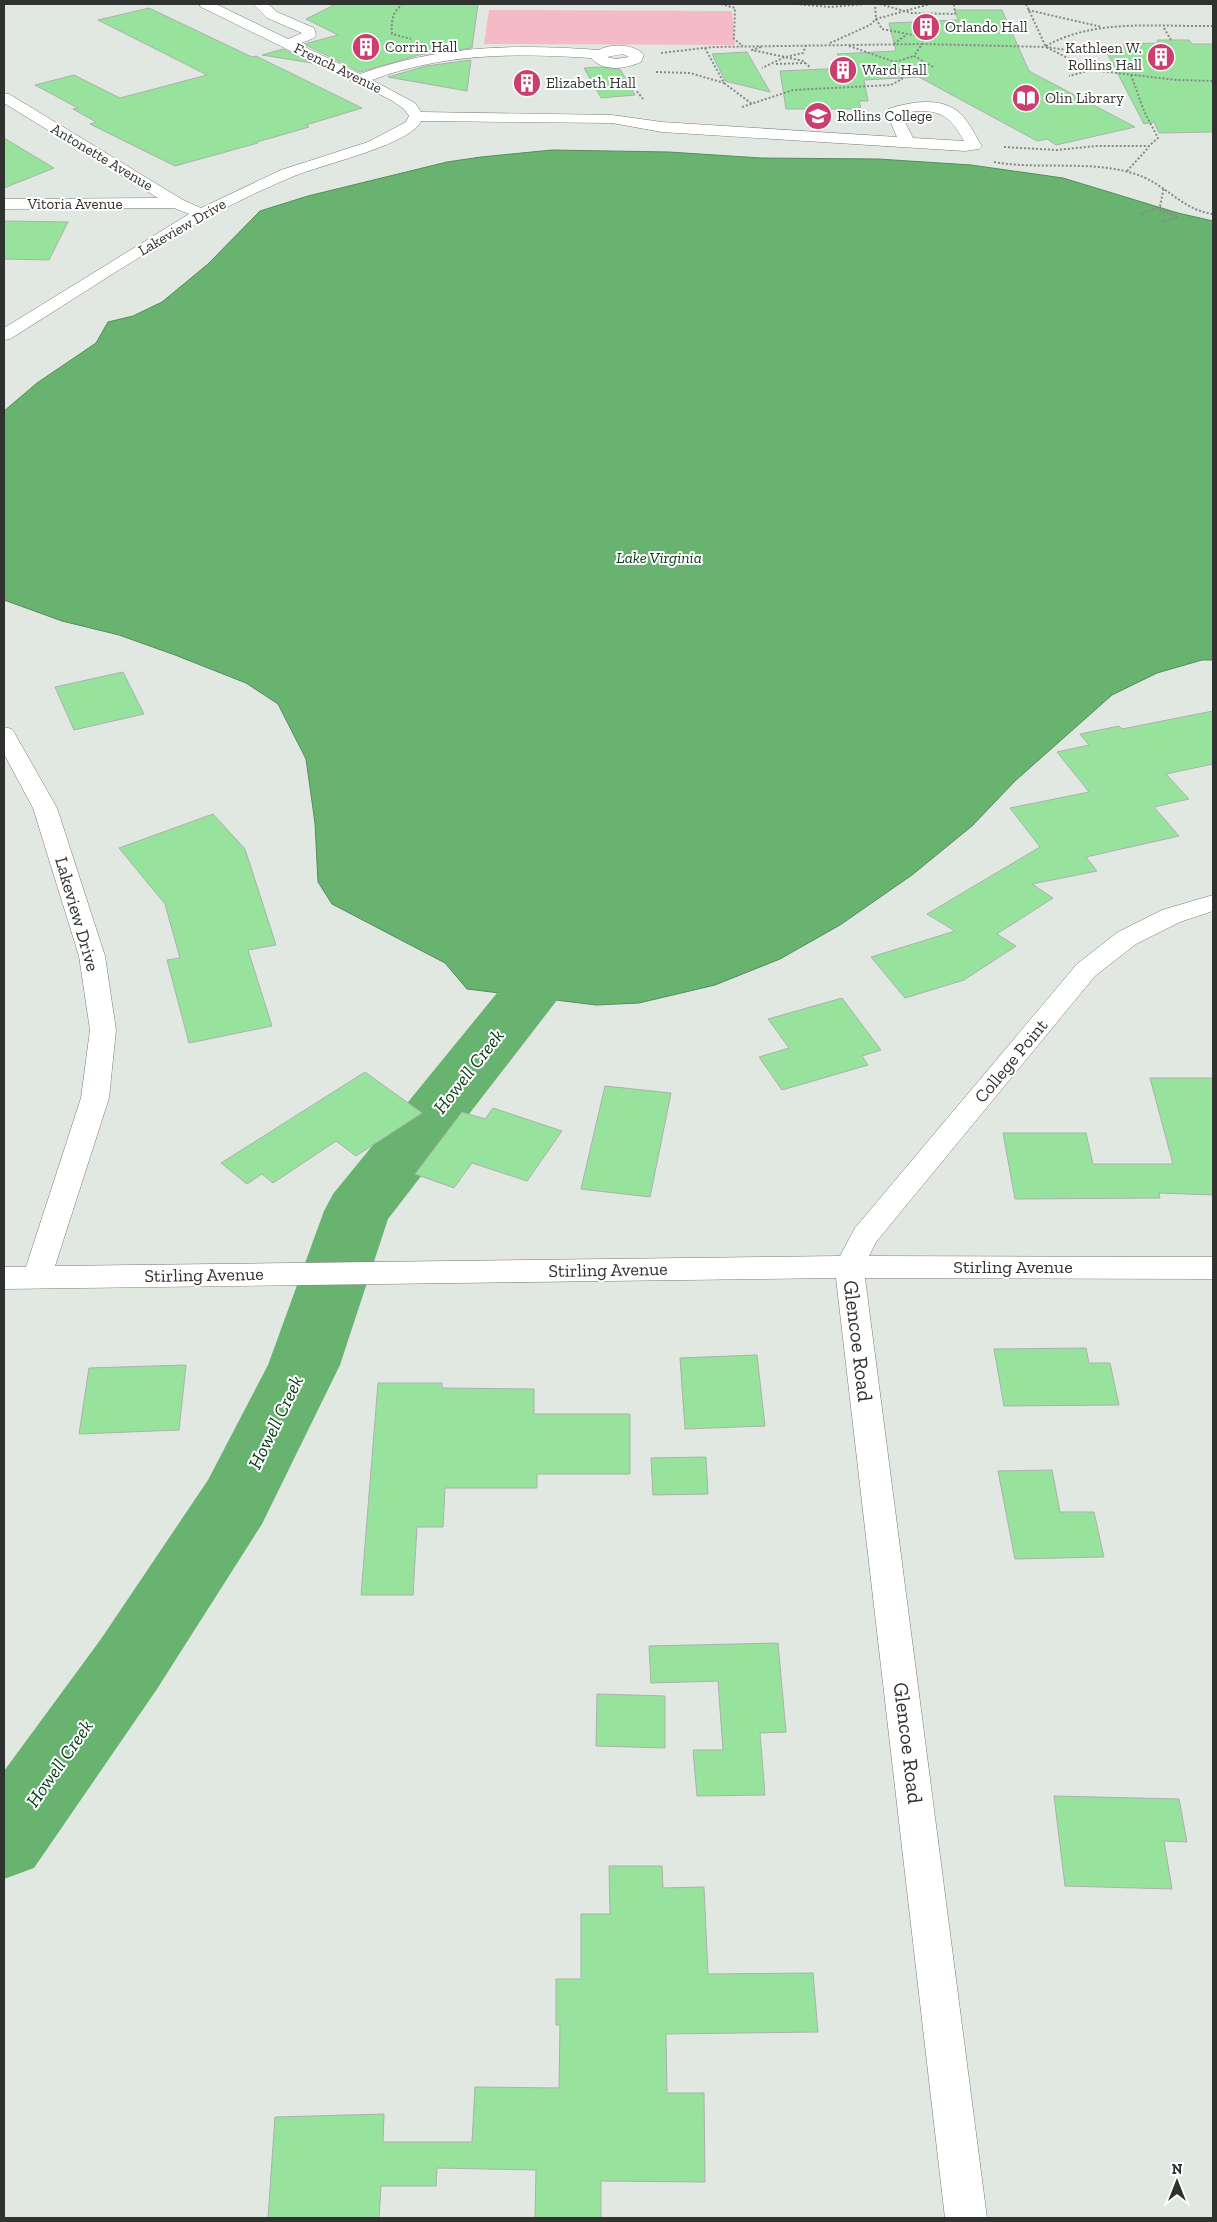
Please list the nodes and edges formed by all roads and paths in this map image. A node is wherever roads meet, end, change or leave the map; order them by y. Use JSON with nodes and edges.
{"nodes":[{"id":1,"x":206,"y":4,"type":"edge"},
{"id":2,"x":260,"y":4,"type":"edge"},
{"id":3,"x":721,"y":4,"type":"edge"},
{"id":4,"x":796,"y":4,"type":"edge"},
{"id":5,"x":865,"y":4,"type":"edge"},
{"id":6,"x":875,"y":4,"type":"edge"},
{"id":7,"x":880,"y":4,"type":"edge"},
{"id":8,"x":930,"y":4,"type":"edge"},
{"id":9,"x":954,"y":4,"type":"edge"},
{"id":10,"x":1026,"y":4,"type":"edge"},
{"id":11,"x":1028,"y":10,"type":"junction"},
{"id":12,"x":904,"y":11,"type":"junction"},
{"id":13,"x":876,"y":19,"type":"junction"},
{"id":14,"x":1213,"y":26,"type":"edge"},
{"id":15,"x":1105,"y":27,"type":"junction"},
{"id":16,"x":1164,"y":28,"type":"junction"},
{"id":17,"x":908,"y":34,"type":"junction"},
{"id":18,"x":1171,"y":40,"type":"dead end"},
{"id":19,"x":287,"y":43,"type":"junction"},
{"id":20,"x":845,"y":44,"type":"junction"},
{"id":21,"x":894,"y":44,"type":"junction"},
{"id":22,"x":922,"y":44,"type":"junction"},
{"id":23,"x":806,"y":45,"type":"junction"},
{"id":24,"x":827,"y":45,"type":"junction"},
{"id":25,"x":743,"y":46,"type":"junction"},
{"id":26,"x":764,"y":46,"type":"junction"},
{"id":27,"x":1046,"y":47,"type":"junction"},
{"id":28,"x":705,"y":48,"type":"junction"},
{"id":29,"x":600,"y":54,"type":"dead end"},
{"id":30,"x":656,"y":54,"type":"dead end"},
{"id":31,"x":1094,"y":54,"type":"dead end"},
{"id":32,"x":914,"y":56,"type":"junction"},
{"id":33,"x":785,"y":57,"type":"junction"},
{"id":34,"x":895,"y":62,"type":"junction"},
{"id":35,"x":805,"y":63,"type":"junction"},
{"id":36,"x":773,"y":64,"type":"junction"},
{"id":37,"x":933,"y":67,"type":"dead end"},
{"id":38,"x":762,"y":68,"type":"dead end"},
{"id":39,"x":811,"y":68,"type":"dead end"},
{"id":40,"x":1091,"y":70,"type":"junction"},
{"id":41,"x":655,"y":72,"type":"dead end"},
{"id":42,"x":1131,"y":75,"type":"junction"},
{"id":43,"x":1069,"y":76,"type":"dead end"},
{"id":44,"x":360,"y":79,"type":"junction"},
{"id":45,"x":628,"y":80,"type":"dead end"},
{"id":46,"x":1213,"y":81,"type":"edge"},
{"id":47,"x":724,"y":83,"type":"junction"},
{"id":48,"x":4,"y":97,"type":"edge"},
{"id":49,"x":647,"y":101,"type":"dead end"},
{"id":50,"x":752,"y":104,"type":"junction"},
{"id":51,"x":740,"y":108,"type":"dead end"},
{"id":52,"x":416,"y":116,"type":"junction"},
{"id":53,"x":907,"y":142,"type":"junction"},
{"id":54,"x":1149,"y":146,"type":"junction"},
{"id":55,"x":1004,"y":147,"type":"dead end"},
{"id":56,"x":1126,"y":171,"type":"dead end"},
{"id":57,"x":1164,"y":187,"type":"dead end"},
{"id":58,"x":177,"y":203,"type":"junction"},
{"id":59,"x":4,"y":204,"type":"edge"},
{"id":60,"x":1156,"y":208,"type":"junction"},
{"id":61,"x":201,"y":214,"type":"junction"},
{"id":62,"x":1140,"y":214,"type":"dead end"},
{"id":63,"x":1162,"y":222,"type":"dead end"},
{"id":64,"x":4,"y":335,"type":"edge"},
{"id":65,"x":4,"y":734,"type":"edge"},
{"id":66,"x":1213,"y":903,"type":"edge"},
{"id":67,"x":849,"y":1267,"type":"junction"},
{"id":68,"x":1213,"y":1268,"type":"edge"},
{"id":69,"x":4,"y":1278,"type":"edge"},
{"id":70,"x":37,"y":1278,"type":"junction"},
{"id":71,"x":966,"y":2218,"type":"edge"}],
"edges":[{"from":1,"to":19,"type":"street","name":"French Avenue"},
{"from":2,"to":19,"type":"street"},
{"from":3,"to":25,"type":"path"},
{"from":4,"to":5,"type":"path"},
{"from":6,"to":13,"type":"path"},
{"from":7,"to":12,"type":"path"},
{"from":8,"to":12,"type":"path"},
{"from":9,"to":12,"type":"path"},
{"from":10,"to":11,"type":"path"},
{"from":11,"to":15,"type":"path"},
{"from":11,"to":27,"type":"path"},
{"from":12,"to":13,"type":"path"},
{"from":13,"to":17,"type":"path"},
{"from":13,"to":24,"type":"path"},
{"from":14,"to":16,"type":"path"},
{"from":15,"to":16,"type":"path"},
{"from":15,"to":27,"type":"path"},
{"from":16,"to":18,"type":"path"},
{"from":17,"to":21,"type":"path"},
{"from":17,"to":22,"type":"path"},
{"from":19,"to":44,"type":"street","name":"French Avenue"},
{"from":20,"to":21,"type":"path"},
{"from":20,"to":24,"type":"path"},
{"from":20,"to":34,"type":"path"},
{"from":21,"to":22,"type":"path"},
{"from":22,"to":27,"type":"path"},
{"from":22,"to":32,"type":"path"},
{"from":23,"to":24,"type":"path"},
{"from":23,"to":26,"type":"path"},
{"from":23,"to":33,"type":"path"},
{"from":25,"to":26,"type":"path"},
{"from":25,"to":28,"type":"path"},
{"from":26,"to":33,"type":"path"},
{"from":27,"to":31,"type":"path"},
{"from":27,"to":40,"type":"path"},
{"from":28,"to":30,"type":"path"},
{"from":28,"to":47,"type":"path"},
{"from":29,"to":44,"type":"street"},
{"from":32,"to":34,"type":"path"},
{"from":32,"to":37,"type":"path"},
{"from":33,"to":35,"type":"path"},
{"from":33,"to":36,"type":"path"},
{"from":34,"to":50,"type":"path"},
{"from":35,"to":36,"type":"path"},
{"from":35,"to":39,"type":"path"},
{"from":36,"to":38,"type":"path"},
{"from":40,"to":42,"type":"path"},
{"from":40,"to":43,"type":"path"},
{"from":41,"to":47,"type":"path"},
{"from":42,"to":46,"type":"path"},
{"from":42,"to":54,"type":"path"},
{"from":44,"to":52,"type":"street","name":"French Avenue"},
{"from":45,"to":49,"type":"path"},
{"from":47,"to":50,"type":"path"},
{"from":48,"to":58,"type":"street","name":"Antonette Avenue"},
{"from":50,"to":51,"type":"path"},
{"from":52,"to":53,"type":"street"},
{"from":52,"to":61,"type":"street","name":"Lakeview Drive"},
{"from":53,"to":53,"type":"street"},
{"from":54,"to":55,"type":"path"},
{"from":54,"to":56,"type":"path"},
{"from":57,"to":60,"type":"path"},
{"from":58,"to":59,"type":"street","name":"Vitoria Avenue"},
{"from":58,"to":61,"type":"street","name":"Antonette Avenue"},
{"from":60,"to":62,"type":"path"},
{"from":60,"to":63,"type":"path"},
{"from":61,"to":64,"type":"street","name":"Lakeview Drive"},
{"from":65,"to":70,"type":"street","name":"Lakeview Drive"},
{"from":66,"to":67,"type":"street","name":"College Point"},
{"from":67,"to":68,"type":"street","name":"Stirling Avenue"},
{"from":67,"to":70,"type":"street","name":"Stirling Avenue"},
{"from":67,"to":71,"type":"street","name":"Glencoe Road"},
{"from":69,"to":70,"type":"street","name":"Stirling Avenue"}]}
